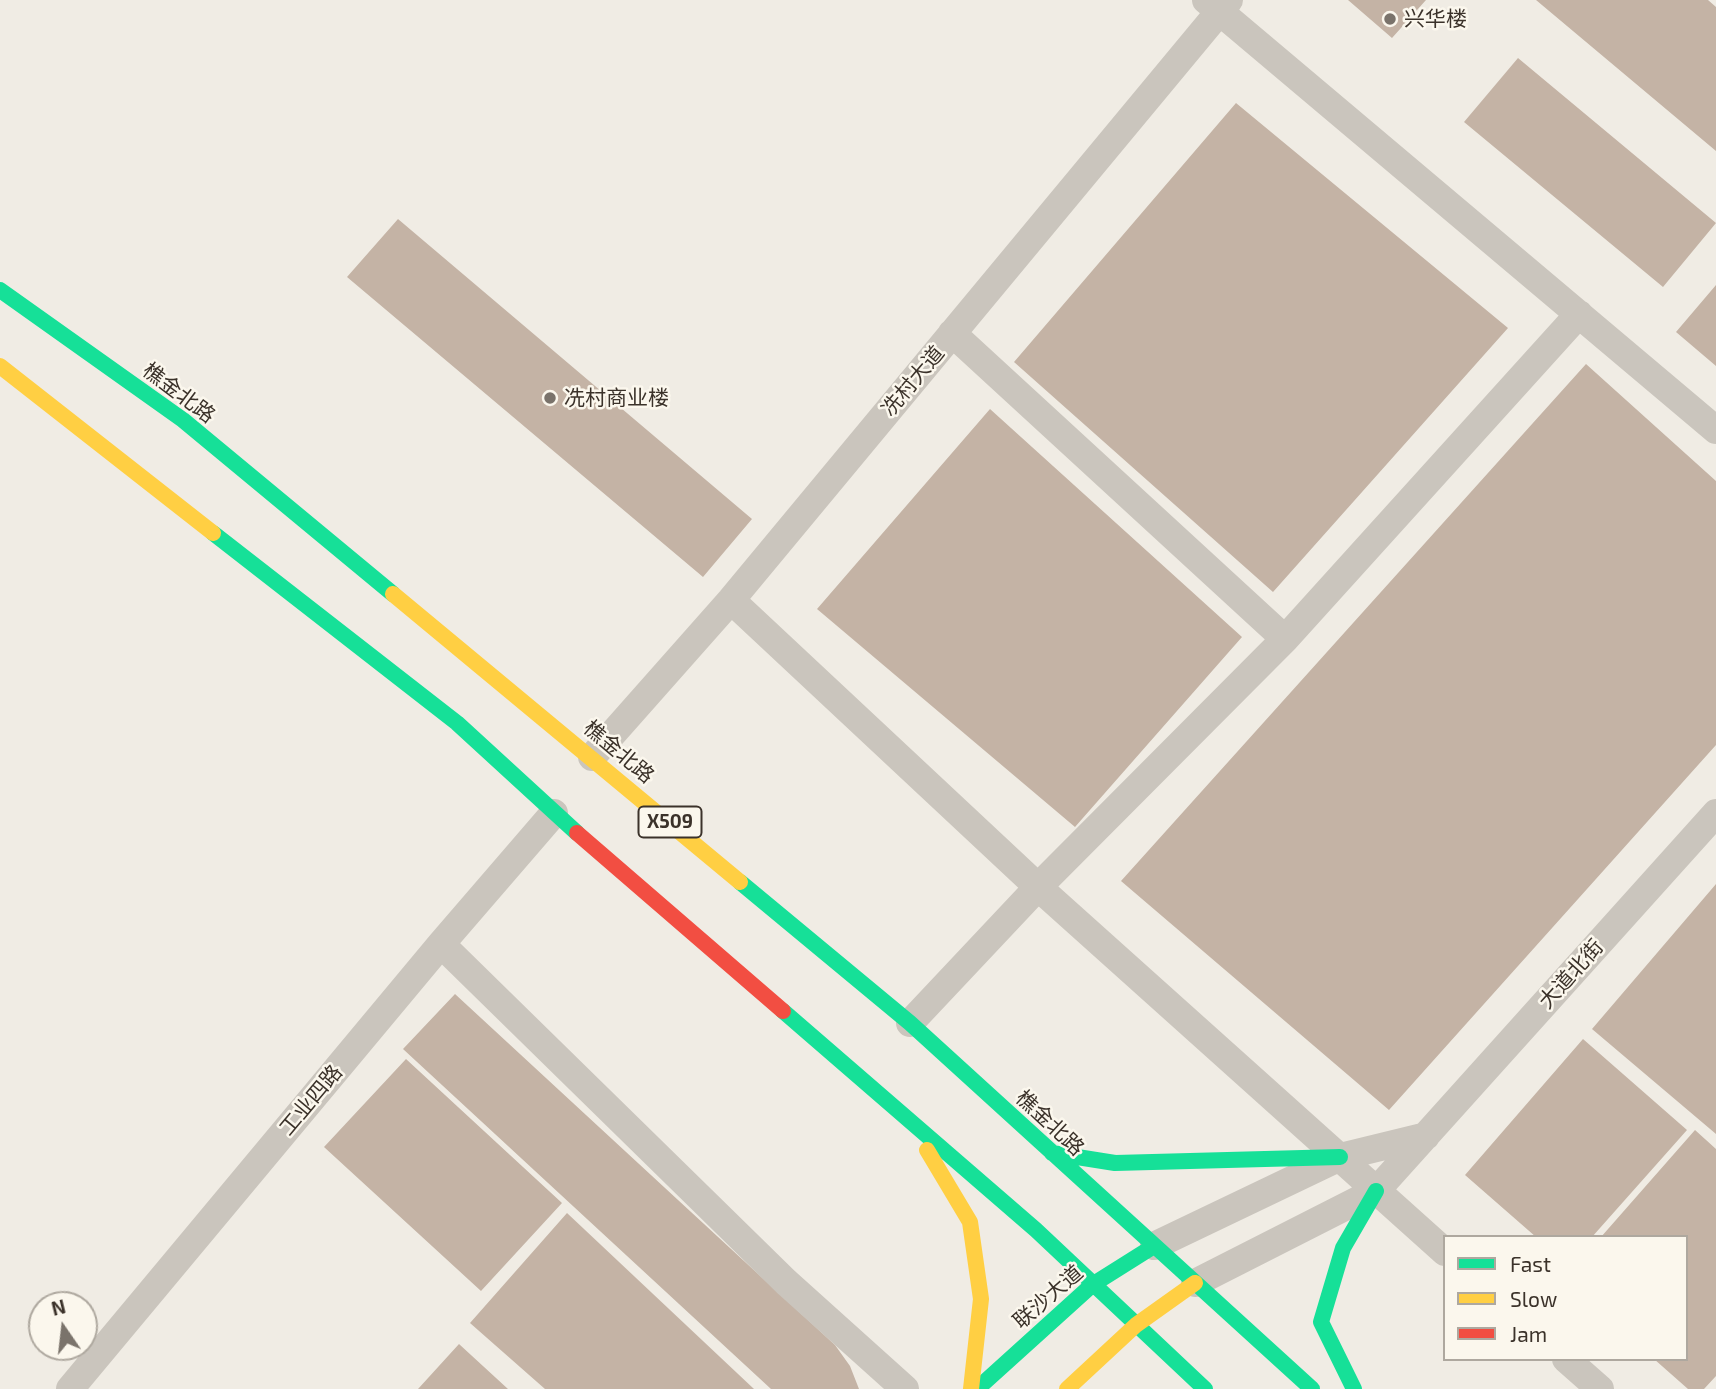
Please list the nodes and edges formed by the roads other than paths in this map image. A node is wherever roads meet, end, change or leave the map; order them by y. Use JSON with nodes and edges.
{"nodes":[{"id":1,"x":1218,"y":3,"type":"edge"},
{"id":2,"x":0,"y":290,"type":"edge"},
{"id":3,"x":1580,"y":314,"type":"junction"},
{"id":4,"x":952,"y":333,"type":"junction"},
{"id":5,"x":0,"y":366,"type":"edge"},
{"id":6,"x":1716,"y":430,"type":"edge"},
{"id":7,"x":731,"y":600,"type":"junction"},
{"id":8,"x":1285,"y":639,"type":"junction"},
{"id":9,"x":592,"y":757,"type":"junction"},
{"id":10,"x":554,"y":813,"type":"junction"},
{"id":11,"x":1716,"y":813,"type":"edge"},
{"id":12,"x":1038,"y":887,"type":"junction"},
{"id":13,"x":441,"y":944,"type":"junction"},
{"id":14,"x":910,"y":1023,"type":"junction"},
{"id":15,"x":907,"y":1118,"type":"junction"},
{"id":16,"x":1426,"y":1136,"type":"junction"},
{"id":17,"x":1052,"y":1153,"type":"junction"},
{"id":18,"x":1339,"y":1157,"type":"junction"},
{"id":19,"x":1376,"y":1191,"type":"junction"},
{"id":20,"x":1154,"y":1246,"type":"junction"},
{"id":21,"x":1443,"y":1250,"type":"edge"},
{"id":22,"x":1195,"y":1283,"type":"junction"},
{"id":23,"x":1092,"y":1284,"type":"junction"},
{"id":24,"x":1136,"y":1325,"type":"junction"},
{"id":25,"x":1568,"y":1361,"type":"edge"},
{"id":26,"x":70,"y":1389,"type":"edge"},
{"id":27,"x":905,"y":1389,"type":"edge"},
{"id":28,"x":971,"y":1389,"type":"edge"},
{"id":29,"x":977,"y":1389,"type":"edge"},
{"id":30,"x":1067,"y":1389,"type":"edge"},
{"id":31,"x":1205,"y":1389,"type":"edge"},
{"id":32,"x":1312,"y":1389,"type":"edge"},
{"id":33,"x":1354,"y":1389,"type":"edge"},
{"id":34,"x":1600,"y":1389,"type":"edge"}],
"edges":[{"from":1,"to":3,"type":"street"},
{"from":1,"to":4,"type":"street","name":"冼村大道"},
{"from":2,"to":9,"type":"main road","name":"樵金北路","number":"X509"},
{"from":3,"to":6,"type":"street"},
{"from":3,"to":8,"type":"street"},
{"from":4,"to":7,"type":"street","name":"冼村大道"},
{"from":4,"to":8,"type":"street"},
{"from":5,"to":10,"type":"main road"},
{"from":7,"to":9,"type":"street","name":"冼村大道"},
{"from":7,"to":12,"type":"street"},
{"from":8,"to":12,"type":"street"},
{"from":9,"to":14,"type":"main road","name":"樵金北路","number":"X509"},
{"from":10,"to":13,"type":"street","name":"工业四路"},
{"from":10,"to":15,"type":"main road"},
{"from":11,"to":16,"type":"street","name":"大道北街"},
{"from":12,"to":14,"type":"street"},
{"from":12,"to":18,"type":"street"},
{"from":13,"to":26,"type":"street","name":"工业四路"},
{"from":13,"to":27,"type":"street"},
{"from":14,"to":17,"type":"main road","name":"樵金北路","number":"X509"},
{"from":15,"to":23,"type":"main road"},
{"from":15,"to":28,"type":"main road"},
{"from":16,"to":18,"type":"street"},
{"from":16,"to":19,"type":"street","name":"大道北街"},
{"from":17,"to":18,"type":"main road"},
{"from":17,"to":20,"type":"main road","name":"樵金北路","number":"X509"},
{"from":18,"to":19,"type":"street"},
{"from":18,"to":20,"type":"street"},
{"from":19,"to":21,"type":"street"},
{"from":19,"to":22,"type":"street","name":"大道北街"},
{"from":19,"to":33,"type":"main road"},
{"from":20,"to":22,"type":"main road","name":"樵金北路","number":"X509"},
{"from":20,"to":23,"type":"main road","name":"联沙大道"},
{"from":22,"to":24,"type":"main road"},
{"from":22,"to":32,"type":"main road","name":"樵金北路","number":"X509"},
{"from":23,"to":24,"type":"main road"},
{"from":23,"to":29,"type":"main road","name":"联沙大道"},
{"from":24,"to":30,"type":"main road"},
{"from":24,"to":31,"type":"main road"},
{"from":25,"to":34,"type":"street"}]}
